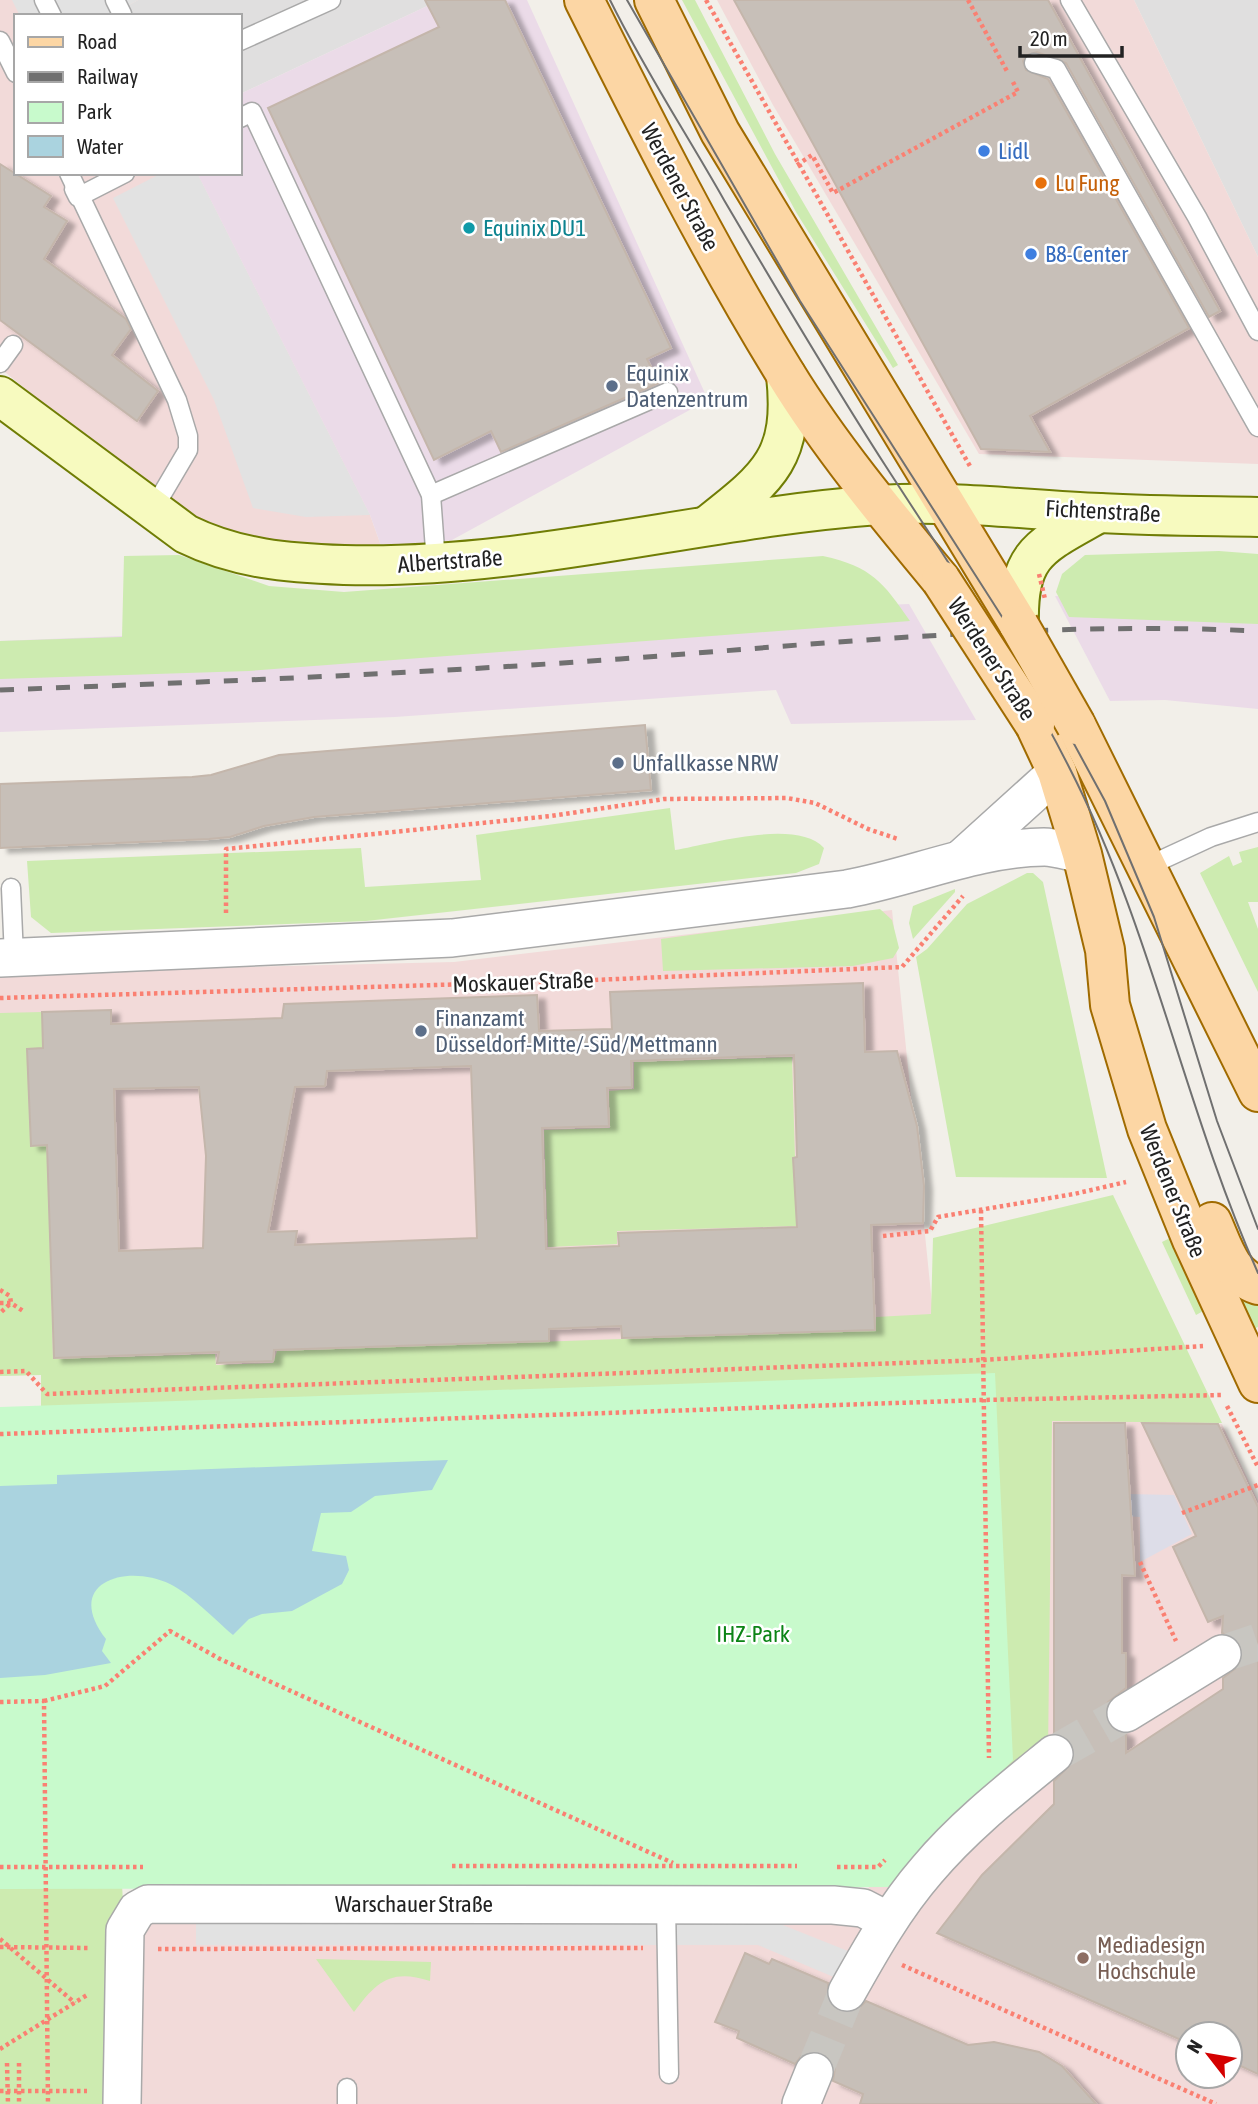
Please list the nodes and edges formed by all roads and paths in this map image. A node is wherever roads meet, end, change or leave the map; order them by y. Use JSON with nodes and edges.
{"nodes":[{"id":1,"x":331,"y":0,"type":"edge"},
{"id":2,"x":584,"y":0,"type":"edge"},
{"id":3,"x":654,"y":0,"type":"edge"},
{"id":4,"x":706,"y":0,"type":"edge"},
{"id":5,"x":968,"y":0,"type":"edge"},
{"id":6,"x":1070,"y":0,"type":"edge"},
{"id":7,"x":242,"y":40,"type":"edge"},
{"id":8,"x":0,"y":41,"type":"edge"},
{"id":9,"x":1034,"y":63,"type":"dead end"},
{"id":10,"x":14,"y":69,"type":"edge"},
{"id":11,"x":242,"y":117,"type":"edge"},
{"id":12,"x":797,"y":165,"type":"junction"},
{"id":13,"x":69,"y":175,"type":"edge"},
{"id":14,"x":121,"y":175,"type":"edge"},
{"id":15,"x":78,"y":197,"type":"junction"},
{"id":16,"x":1258,"y":331,"type":"edge"},
{"id":17,"x":13,"y":345,"type":"dead end"},
{"id":18,"x":0,"y":363,"type":"edge"},
{"id":19,"x":786,"y":375,"type":"junction"},
{"id":20,"x":668,"y":392,"type":"dead end"},
{"id":21,"x":0,"y":396,"type":"edge"},
{"id":22,"x":1258,"y":427,"type":"edge"},
{"id":23,"x":976,"y":478,"type":"dead end"},
{"id":24,"x":431,"y":495,"type":"junction"},
{"id":25,"x":947,"y":504,"type":"junction"},
{"id":26,"x":879,"y":505,"type":"junction"},
{"id":27,"x":152,"y":511,"type":"junction"},
{"id":28,"x":1100,"y":513,"type":"junction"},
{"id":29,"x":1258,"y":517,"type":"edge"},
{"id":30,"x":706,"y":527,"type":"junction"},
{"id":31,"x":436,"y":563,"type":"junction"},
{"id":32,"x":1019,"y":625,"type":"junction"},
{"id":33,"x":1057,"y":772,"type":"junction"},
{"id":34,"x":1258,"y":822,"type":"edge"},
{"id":35,"x":900,"y":839,"type":"dead end"},
{"id":36,"x":226,"y":849,"type":"dead end"},
{"id":37,"x":1082,"y":854,"type":"junction"},
{"id":38,"x":1146,"y":867,"type":"junction"},
{"id":39,"x":968,"y":874,"type":"junction"},
{"id":40,"x":11,"y":888,"type":"dead end"},
{"id":41,"x":1105,"y":950,"type":"junction"},
{"id":42,"x":7,"y":957,"type":"edge"},
{"id":43,"x":0,"y":998,"type":"edge"},
{"id":44,"x":1258,"y":1092,"type":"edge"},
{"id":45,"x":1126,"y":1182,"type":"dead end"},
{"id":46,"x":981,"y":1210,"type":"junction"},
{"id":47,"x":883,"y":1236,"type":"dead end"},
{"id":48,"x":1258,"y":1285,"type":"edge"},
{"id":49,"x":0,"y":1290,"type":"edge"},
{"id":50,"x":0,"y":1303,"type":"edge"},
{"id":51,"x":11,"y":1303,"type":"junction"},
{"id":52,"x":11,"y":1311,"type":"dead end"},
{"id":53,"x":23,"y":1311,"type":"dead end"},
{"id":54,"x":0,"y":1313,"type":"edge"},
{"id":55,"x":1201,"y":1347,"type":"dead end"},
{"id":56,"x":983,"y":1360,"type":"junction"},
{"id":57,"x":0,"y":1372,"type":"edge"},
{"id":58,"x":1258,"y":1383,"type":"edge"},
{"id":59,"x":1222,"y":1395,"type":"dead end"},
{"id":60,"x":982,"y":1399,"type":"junction"},
{"id":61,"x":0,"y":1434,"type":"edge"},
{"id":62,"x":1258,"y":1485,"type":"edge"},
{"id":63,"x":1182,"y":1513,"type":"dead end"},
{"id":64,"x":1140,"y":1562,"type":"dead end"},
{"id":65,"x":1222,"y":1654,"type":"tunnel mouth"},
{"id":66,"x":1191,"y":1674,"type":"junction"},
{"id":67,"x":44,"y":1701,"type":"junction"},
{"id":68,"x":0,"y":1702,"type":"edge"},
{"id":69,"x":1126,"y":1713,"type":"tunnel mouth"},
{"id":70,"x":1054,"y":1754,"type":"tunnel mouth"},
{"id":71,"x":981,"y":1766,"type":"dead end"},
{"id":72,"x":888,"y":1858,"type":"dead end"},
{"id":73,"x":676,"y":1865,"type":"junction"},
{"id":74,"x":438,"y":1866,"type":"dead end"},
{"id":75,"x":811,"y":1866,"type":"dead end"},
{"id":76,"x":0,"y":1867,"type":"edge"},
{"id":77,"x":145,"y":1867,"type":"dead end"},
{"id":78,"x":824,"y":1867,"type":"dead end"},
{"id":79,"x":47,"y":1868,"type":"junction"},
{"id":80,"x":699,"y":1875,"type":"dead end"},
{"id":81,"x":666,"y":1905,"type":"junction"},
{"id":82,"x":879,"y":1936,"type":"junction"},
{"id":83,"x":0,"y":1939,"type":"edge"},
{"id":84,"x":0,"y":1947,"type":"edge"},
{"id":85,"x":10,"y":1948,"type":"junction"},
{"id":86,"x":47,"y":1948,"type":"junction"},
{"id":87,"x":667,"y":1948,"type":"junction"},
{"id":88,"x":124,"y":1960,"type":"junction"},
{"id":89,"x":47,"y":1980,"type":"junction"},
{"id":90,"x":847,"y":1992,"type":"tunnel mouth"},
{"id":91,"x":75,"y":2003,"type":"junction"},
{"id":92,"x":47,"y":2020,"type":"junction"},
{"id":93,"x":0,"y":2049,"type":"edge"},
{"id":94,"x":8,"y":2063,"type":"dead end"},
{"id":95,"x":19,"y":2063,"type":"dead end"},
{"id":96,"x":669,"y":2074,"type":"dead end"},
{"id":97,"x":0,"y":2091,"type":"edge"},
{"id":98,"x":48,"y":2091,"type":"junction"},
{"id":99,"x":122,"y":2097,"type":"edge"},
{"id":100,"x":8,"y":2104,"type":"edge"},
{"id":101,"x":19,"y":2104,"type":"edge"},
{"id":102,"x":48,"y":2104,"type":"edge"},
{"id":103,"x":1216,"y":2104,"type":"edge"}],
"edges":[{"from":1,"to":7,"type":"lane"},
{"from":2,"to":19,"type":"main road","name":"Werdener Straße"},
{"from":3,"to":25,"type":"main road","name":"Werdener Straße"},
{"from":4,"to":12,"type":"path"},
{"from":5,"to":12,"type":"path"},
{"from":6,"to":16,"type":"lane"},
{"from":8,"to":10,"type":"lane"},
{"from":9,"to":22,"type":"lane"},
{"from":11,"to":24,"type":"lane"},
{"from":12,"to":23,"type":"path"},
{"from":13,"to":15,"type":"lane"},
{"from":14,"to":15,"type":"lane"},
{"from":15,"to":27,"type":"lane"},
{"from":17,"to":18,"type":"lane"},
{"from":19,"to":26,"type":"main road","name":"Werdener Straße"},
{"from":19,"to":30,"type":"street"},
{"from":20,"to":24,"type":"lane"},
{"from":21,"to":27,"type":"street","name":"Albertstraße"},
{"from":24,"to":31,"type":"lane"},
{"from":25,"to":26,"type":"street","name":"Albertstraße"},
{"from":25,"to":28,"type":"street","name":"Fichtenstraße"},
{"from":25,"to":32,"type":"main road","name":"Werdener Straße"},
{"from":26,"to":30,"type":"street","name":"Albertstraße"},
{"from":26,"to":33,"type":"main road","name":"Werdener Straße","bridge":true},
{"from":27,"to":31,"type":"street","name":"Albertstraße"},
{"from":28,"to":29,"type":"street","name":"Fichtenstraße"},
{"from":28,"to":32,"type":"street"},
{"from":30,"to":31,"type":"street","name":"Albertstraße"},
{"from":32,"to":38,"type":"main road","name":"Werdener Straße","bridge":true},
{"from":33,"to":37,"type":"main road","name":"Werdener Straße"},
{"from":33,"to":39,"type":"street","name":"Moskauer Straße"},
{"from":34,"to":38,"type":"lane"},
{"from":35,"to":36,"type":"path"},
{"from":37,"to":39,"type":"street","name":"Moskauer Straße"},
{"from":37,"to":41,"type":"main road","name":"Werdener Straße"},
{"from":38,"to":44,"type":"main road","name":"Werdener Straße"},
{"from":39,"to":42,"type":"street","name":"Moskauer Straße"},
{"from":39,"to":43,"type":"path","name":"Moskauer Straße"},
{"from":40,"to":42,"type":"lane"},
{"from":41,"to":48,"type":"main road"},
{"from":41,"to":58,"type":"main road","name":"Werdener Straße"},
{"from":45,"to":46,"type":"path"},
{"from":46,"to":47,"type":"path"},
{"from":46,"to":56,"type":"path"},
{"from":49,"to":51,"type":"path"},
{"from":50,"to":51,"type":"path"},
{"from":51,"to":52,"type":"path"},
{"from":51,"to":53,"type":"path"},
{"from":51,"to":54,"type":"path"},
{"from":55,"to":56,"type":"path"},
{"from":56,"to":57,"type":"path"},
{"from":56,"to":60,"type":"path"},
{"from":59,"to":60,"type":"path"},
{"from":60,"to":61,"type":"path"},
{"from":60,"to":71,"type":"path"},
{"from":62,"to":63,"type":"path"},
{"from":64,"to":66,"type":"path"},
{"from":65,"to":66,"type":"street"},
{"from":66,"to":69,"type":"street"},
{"from":67,"to":68,"type":"path"},
{"from":67,"to":73,"type":"path"},
{"from":67,"to":79,"type":"path"},
{"from":70,"to":82,"type":"street"},
{"from":72,"to":78,"type":"path"},
{"from":73,"to":74,"type":"path"},
{"from":73,"to":75,"type":"path"},
{"from":73,"to":80,"type":"path"},
{"from":76,"to":79,"type":"path"},
{"from":77,"to":79,"type":"path"},
{"from":79,"to":86,"type":"path"},
{"from":81,"to":82,"type":"street","name":"Warschauer Straße"},
{"from":81,"to":87,"type":"lane"},
{"from":81,"to":88,"type":"street","name":"Warschauer Straße"},
{"from":82,"to":90,"type":"street"},
{"from":82,"to":103,"type":"path"},
{"from":83,"to":85,"type":"path"},
{"from":84,"to":85,"type":"path"},
{"from":85,"to":86,"type":"path"},
{"from":85,"to":89,"type":"path"},
{"from":86,"to":88,"type":"path"},
{"from":86,"to":89,"type":"path"},
{"from":87,"to":88,"type":"path"},
{"from":87,"to":96,"type":"lane"},
{"from":88,"to":91,"type":"path"},
{"from":88,"to":99,"type":"street","name":"Warschauer Straße"},
{"from":89,"to":91,"type":"path"},
{"from":89,"to":92,"type":"path"},
{"from":91,"to":92,"type":"path"},
{"from":92,"to":93,"type":"path"},
{"from":92,"to":98,"type":"path"},
{"from":94,"to":100,"type":"path"},
{"from":95,"to":101,"type":"path"},
{"from":97,"to":98,"type":"path"},
{"from":98,"to":99,"type":"path"},
{"from":98,"to":102,"type":"path"}]}
